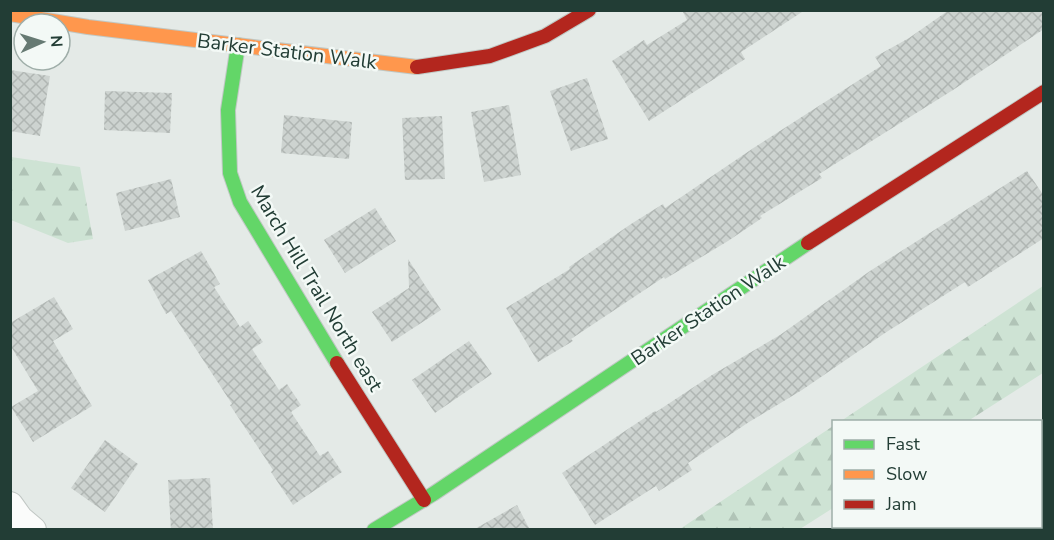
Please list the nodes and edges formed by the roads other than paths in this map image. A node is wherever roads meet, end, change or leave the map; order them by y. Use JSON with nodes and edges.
{"nodes":[{"id":1,"x":589,"y":10,"type":"edge"},
{"id":2,"x":10,"y":14,"type":"edge"},
{"id":3,"x":238,"y":45,"type":"junction"},
{"id":4,"x":1044,"y":92,"type":"edge"},
{"id":5,"x":424,"y":500,"type":"junction"},
{"id":6,"x":10,"y":505,"type":"edge"},
{"id":7,"x":33,"y":530,"type":"edge"},
{"id":8,"x":374,"y":530,"type":"edge"}],
"edges":[{"from":1,"to":3,"type":"street","name":"Barker Station Walk"},
{"from":2,"to":3,"type":"street","name":"Barker Station Walk"},
{"from":3,"to":5,"type":"street","name":"March Hill Trail North east"},
{"from":4,"to":5,"type":"street","name":"Barker Station Walk"},
{"from":5,"to":8,"type":"street","name":"Barker Station Walk"},
{"from":6,"to":7,"type":"street"}]}
